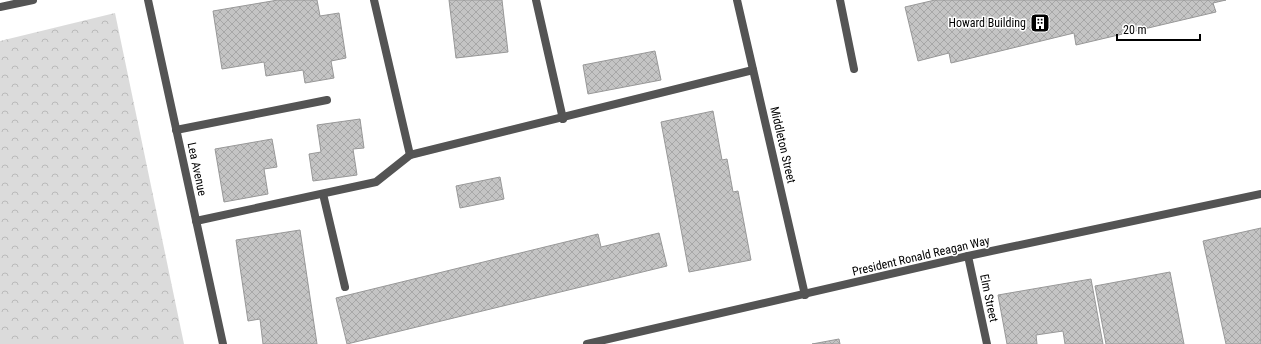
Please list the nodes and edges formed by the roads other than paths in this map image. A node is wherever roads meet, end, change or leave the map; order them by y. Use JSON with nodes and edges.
{"nodes":[{"id":1,"x":33,"y":0,"type":"edge"},
{"id":2,"x":148,"y":0,"type":"edge"},
{"id":3,"x":374,"y":0,"type":"edge"},
{"id":4,"x":536,"y":0,"type":"edge"},
{"id":5,"x":737,"y":0,"type":"edge"},
{"id":6,"x":840,"y":0,"type":"edge"},
{"id":7,"x":0,"y":7,"type":"edge"},
{"id":8,"x":854,"y":69,"type":"dead end"},
{"id":9,"x":753,"y":70,"type":"junction"},
{"id":10,"x":327,"y":100,"type":"dead end"},
{"id":11,"x":563,"y":118,"type":"junction"},
{"id":12,"x":176,"y":130,"type":"junction"},
{"id":13,"x":410,"y":155,"type":"junction"},
{"id":14,"x":323,"y":194,"type":"junction"},
{"id":15,"x":1261,"y":194,"type":"edge"},
{"id":16,"x":196,"y":221,"type":"junction"},
{"id":17,"x":968,"y":256,"type":"junction"},
{"id":18,"x":345,"y":287,"type":"dead end"},
{"id":19,"x":805,"y":296,"type":"junction"},
{"id":20,"x":609,"y":342,"type":"edge"},
{"id":21,"x":223,"y":344,"type":"edge"},
{"id":22,"x":587,"y":344,"type":"edge"},
{"id":23,"x":987,"y":344,"type":"edge"}],
"edges":[{"from":1,"to":7,"type":"street"},
{"from":2,"to":12,"type":"street","name":"Lea Avenue"},
{"from":3,"to":13,"type":"street"},
{"from":4,"to":11,"type":"street"},
{"from":5,"to":9,"type":"street","name":"Middleton Street"},
{"from":6,"to":8,"type":"street"},
{"from":9,"to":11,"type":"street"},
{"from":9,"to":19,"type":"street","name":"Middleton Street"},
{"from":10,"to":12,"type":"street"},
{"from":11,"to":13,"type":"street"},
{"from":12,"to":16,"type":"street","name":"Lea Avenue"},
{"from":13,"to":14,"type":"street"},
{"from":14,"to":16,"type":"street"},
{"from":14,"to":18,"type":"street"},
{"from":15,"to":17,"type":"street","name":"President Ronald Reagan Way"},
{"from":16,"to":21,"type":"street","name":"Lea Avenue"},
{"from":17,"to":19,"type":"street","name":"President Ronald Reagan Way"},
{"from":17,"to":23,"type":"street","name":"Elm Street"},
{"from":19,"to":20,"type":"street","name":"President Ronald Reagan Way"},
{"from":20,"to":22,"type":"street","name":"President Ronald Reagan Way"}]}
